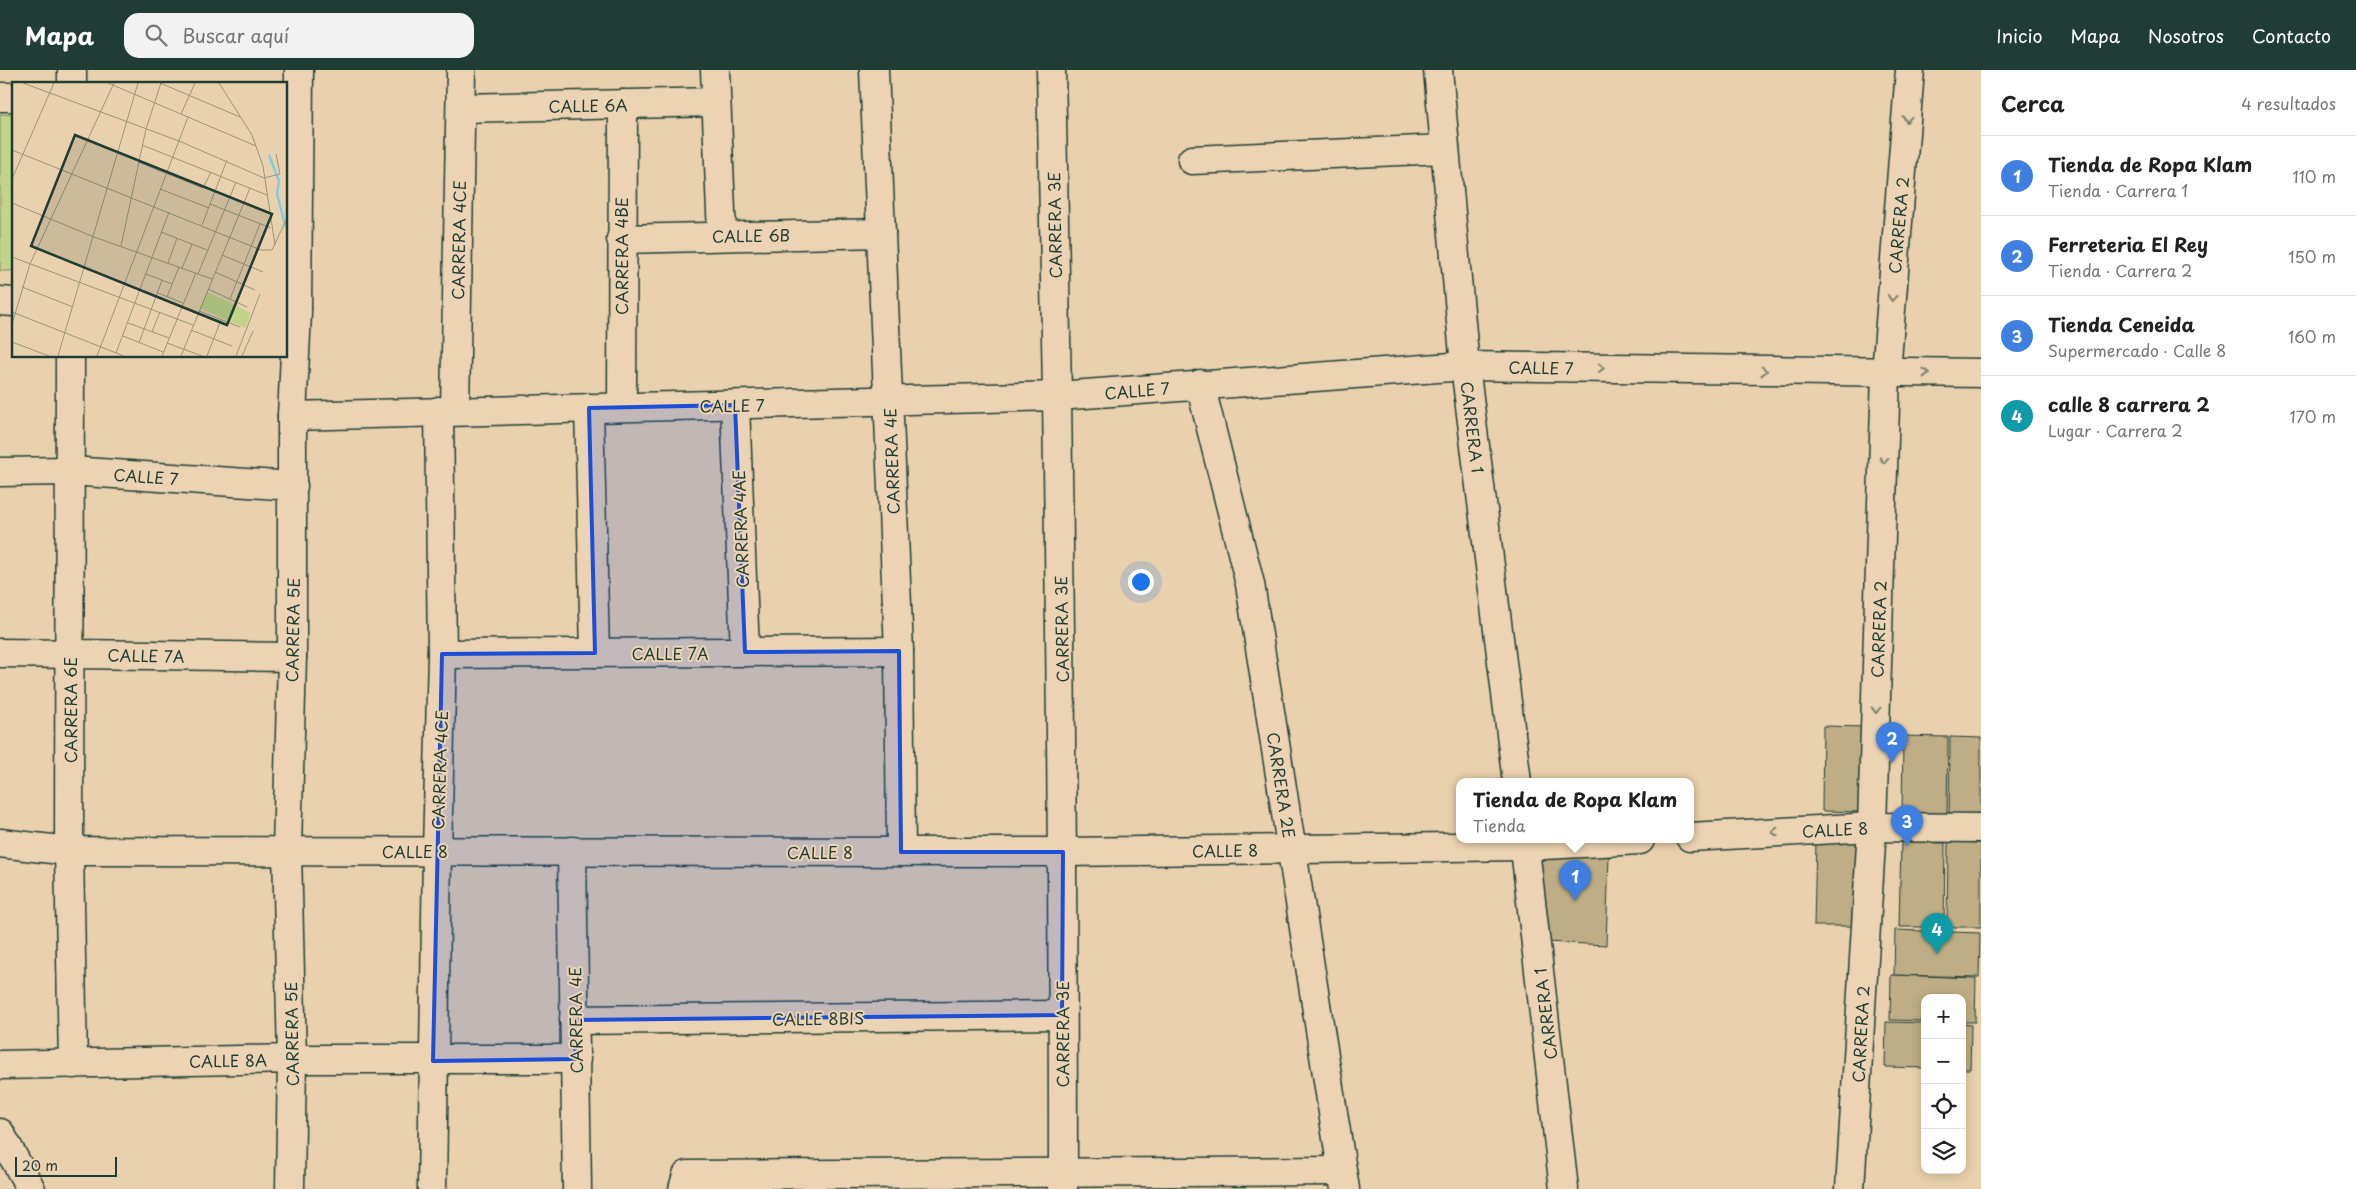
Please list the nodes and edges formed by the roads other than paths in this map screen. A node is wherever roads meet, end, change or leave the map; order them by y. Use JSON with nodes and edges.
{"nodes":[{"id":1,"x":461,"y":70,"type":"edge"},
{"id":2,"x":715,"y":70,"type":"edge"},
{"id":3,"x":874,"y":70,"type":"edge"},
{"id":4,"x":1051,"y":70,"type":"edge"},
{"id":5,"x":1438,"y":70,"type":"edge"},
{"id":6,"x":1910,"y":70,"type":"edge"},
{"id":7,"x":294,"y":86,"type":"edge"},
{"id":8,"x":716,"y":102,"type":"junction"},
{"id":9,"x":623,"y":104,"type":"junction"},
{"id":10,"x":461,"y":108,"type":"junction"},
{"id":11,"x":1445,"y":148,"type":"junction"},
{"id":12,"x":1192,"y":160,"type":"dead end"},
{"id":13,"x":881,"y":233,"type":"junction"},
{"id":14,"x":722,"y":236,"type":"junction"},
{"id":15,"x":621,"y":238,"type":"junction"},
{"id":16,"x":292,"y":312,"type":"edge"},
{"id":17,"x":70,"y":358,"type":"edge"},
{"id":18,"x":1465,"y":366,"type":"junction"},
{"id":19,"x":1886,"y":373,"type":"junction"},
{"id":20,"x":1981,"y":373,"type":"edge"},
{"id":21,"x":1200,"y":384,"type":"junction"},
{"id":22,"x":1058,"y":396,"type":"junction"},
{"id":23,"x":888,"y":400,"type":"junction"},
{"id":24,"x":736,"y":405,"type":"junction"},
{"id":25,"x":622,"y":407,"type":"junction"},
{"id":26,"x":589,"y":408,"type":"junction"},
{"id":27,"x":447,"y":411,"type":"junction"},
{"id":28,"x":292,"y":416,"type":"junction"},
{"id":29,"x":70,"y":471,"type":"junction"},
{"id":30,"x":0,"y":472,"type":"edge"},
{"id":31,"x":293,"y":486,"type":"junction"},
{"id":32,"x":899,"y":651,"type":"junction"},
{"id":33,"x":745,"y":652,"type":"junction"},
{"id":34,"x":0,"y":653,"type":"edge"},
{"id":35,"x":595,"y":653,"type":"junction"},
{"id":36,"x":70,"y":654,"type":"junction"},
{"id":37,"x":442,"y":654,"type":"junction"},
{"id":38,"x":292,"y":657,"type":"junction"},
{"id":39,"x":1516,"y":778,"type":"edge"},
{"id":40,"x":1872,"y":827,"type":"junction"},
{"id":41,"x":1981,"y":828,"type":"edge"},
{"id":42,"x":1694,"y":837,"type":"edge"},
{"id":43,"x":0,"y":843,"type":"edge"},
{"id":44,"x":1525,"y":843,"type":"edge"},
{"id":45,"x":1293,"y":849,"type":"junction"},
{"id":46,"x":287,"y":850,"type":"junction"},
{"id":47,"x":69,"y":851,"type":"junction"},
{"id":48,"x":437,"y":851,"type":"junction"},
{"id":49,"x":572,"y":851,"type":"junction"},
{"id":50,"x":901,"y":852,"type":"junction"},
{"id":51,"x":1063,"y":852,"type":"junction"},
{"id":52,"x":1062,"y":1015,"type":"junction"},
{"id":53,"x":574,"y":1020,"type":"junction"},
{"id":54,"x":292,"y":1059,"type":"junction"},
{"id":55,"x":576,"y":1060,"type":"junction"},
{"id":56,"x":433,"y":1061,"type":"junction"},
{"id":57,"x":73,"y":1064,"type":"junction"},
{"id":58,"x":0,"y":1065,"type":"edge"},
{"id":59,"x":0,"y":1133,"type":"edge"},
{"id":60,"x":1344,"y":1180,"type":"edge"},
{"id":61,"x":1063,"y":1181,"type":"edge"},
{"id":62,"x":32,"y":1189,"type":"edge"},
{"id":63,"x":290,"y":1189,"type":"edge"},
{"id":64,"x":432,"y":1189,"type":"edge"},
{"id":65,"x":578,"y":1189,"type":"edge"},
{"id":66,"x":683,"y":1189,"type":"edge"},
{"id":67,"x":1564,"y":1189,"type":"edge"},
{"id":68,"x":1850,"y":1189,"type":"edge"}],
"edges":[{"from":1,"to":10,"type":"street","name":"CARRERA 4CE"},
{"from":2,"to":8,"type":"street"},
{"from":3,"to":13,"type":"street","name":"CARRERA 4E"},
{"from":4,"to":22,"type":"street","name":"CARRERA 3E"},
{"from":5,"to":11,"type":"street","name":"CARRERA 1"},
{"from":6,"to":19,"type":"street","name":"CARRERA 2","one_way":true},
{"from":7,"to":16,"type":"street","name":"CARRERA 5E"},
{"from":8,"to":9,"type":"street","name":"CALLE 6A"},
{"from":8,"to":14,"type":"street"},
{"from":9,"to":10,"type":"street","name":"CALLE 6A"},
{"from":9,"to":15,"type":"street","name":"CARRERA 4BE"},
{"from":10,"to":27,"type":"street","name":"CARRERA 4CE"},
{"from":11,"to":12,"type":"street"},
{"from":11,"to":18,"type":"street","name":"CARRERA 1"},
{"from":13,"to":14,"type":"street","name":"CALLE 6B"},
{"from":13,"to":23,"type":"street","name":"CARRERA 4E"},
{"from":14,"to":15,"type":"street","name":"CALLE 6B"},
{"from":15,"to":25,"type":"street","name":"CARRERA 4BE"},
{"from":16,"to":28,"type":"street","name":"CARRERA 5E"},
{"from":17,"to":29,"type":"street","name":"CARRERA 6E"},
{"from":18,"to":19,"type":"street","name":"CALLE 7","one_way":true},
{"from":18,"to":21,"type":"street","name":"CALLE 7"},
{"from":18,"to":39,"type":"street","name":"CARRERA 1"},
{"from":19,"to":20,"type":"street","name":"CALLE 7","one_way":true},
{"from":19,"to":40,"type":"street","name":"CARRERA 2","one_way":true},
{"from":21,"to":22,"type":"street","name":"CALLE 7"},
{"from":21,"to":45,"type":"street","name":"CARRERA 2E"},
{"from":22,"to":23,"type":"street","name":"CALLE 7"},
{"from":22,"to":51,"type":"street","name":"CARRERA 3E"},
{"from":23,"to":24,"type":"street","name":"CALLE 7"},
{"from":23,"to":32,"type":"street","name":"CARRERA 4E"},
{"from":24,"to":25,"type":"street","name":"CALLE 7"},
{"from":24,"to":33,"type":"street","name":"CARRERA 4AE"},
{"from":25,"to":26,"type":"street","name":"CALLE 7"},
{"from":26,"to":27,"type":"street","name":"CALLE 7"},
{"from":26,"to":35,"type":"street"},
{"from":27,"to":28,"type":"street","name":"CALLE 7"},
{"from":27,"to":37,"type":"street","name":"CARRERA 4CE"},
{"from":28,"to":31,"type":"street","name":"CARRERA 5E"},
{"from":29,"to":30,"type":"street","name":"CALLE 7"},
{"from":29,"to":31,"type":"street","name":"CALLE 7"},
{"from":29,"to":36,"type":"street","name":"CARRERA 6E"},
{"from":31,"to":38,"type":"street","name":"CARRERA 5E"},
{"from":32,"to":33,"type":"street","name":"CALLE 7A"},
{"from":32,"to":50,"type":"street","name":"CARRERA 4E"},
{"from":33,"to":35,"type":"street","name":"CALLE 7A"},
{"from":34,"to":36,"type":"street","name":"CALLE 7A"},
{"from":35,"to":37,"type":"street","name":"CALLE 7A"},
{"from":36,"to":38,"type":"street","name":"CALLE 7A"},
{"from":36,"to":47,"type":"street","name":"CARRERA 6E"},
{"from":37,"to":48,"type":"street","name":"CARRERA 4CE"},
{"from":38,"to":46,"type":"street","name":"CARRERA 5E"},
{"from":40,"to":41,"type":"street","name":"CALLE 8"},
{"from":40,"to":42,"type":"street","name":"CALLE 8","one_way":true},
{"from":40,"to":68,"type":"street","name":"CARRERA 2"},
{"from":43,"to":47,"type":"street","name":"CALLE 8"},
{"from":44,"to":45,"type":"street","name":"CALLE 8"},
{"from":44,"to":67,"type":"street","name":"CARRERA 1"},
{"from":45,"to":51,"type":"street","name":"CALLE 8"},
{"from":45,"to":60,"type":"street","name":"CARRERA 2E"},
{"from":46,"to":47,"type":"street","name":"CALLE 8"},
{"from":46,"to":48,"type":"street","name":"CALLE 8"},
{"from":46,"to":54,"type":"street","name":"CARRERA 5E"},
{"from":47,"to":57,"type":"street","name":"CARRERA 6E"},
{"from":48,"to":49,"type":"street","name":"CALLE 8"},
{"from":48,"to":56,"type":"street","name":"CARRERA 4CE"},
{"from":49,"to":50,"type":"street","name":"CALLE 8"},
{"from":49,"to":53,"type":"street","name":"CARRERA 4E"},
{"from":50,"to":51,"type":"street","name":"CALLE 8"},
{"from":51,"to":52,"type":"street","name":"CARRERA 3E"},
{"from":52,"to":53,"type":"street","name":"CALLE 8BIS"},
{"from":52,"to":61,"type":"street","name":"CARRERA 3E"},
{"from":53,"to":55,"type":"street","name":"CARRERA 4E"},
{"from":54,"to":56,"type":"street","name":"CALLE 8A"},
{"from":54,"to":57,"type":"street","name":"CALLE 8A"},
{"from":54,"to":63,"type":"street","name":"CARRERA 5E"},
{"from":55,"to":56,"type":"street","name":"CALLE 8A"},
{"from":55,"to":65,"type":"street","name":"CARRERA 4E"},
{"from":56,"to":64,"type":"street","name":"CARRERA 4CE"},
{"from":57,"to":58,"type":"street","name":"CALLE 8A"},
{"from":59,"to":62,"type":"street"},
{"from":60,"to":61,"type":"street"},
{"from":61,"to":66,"type":"street"}]}
